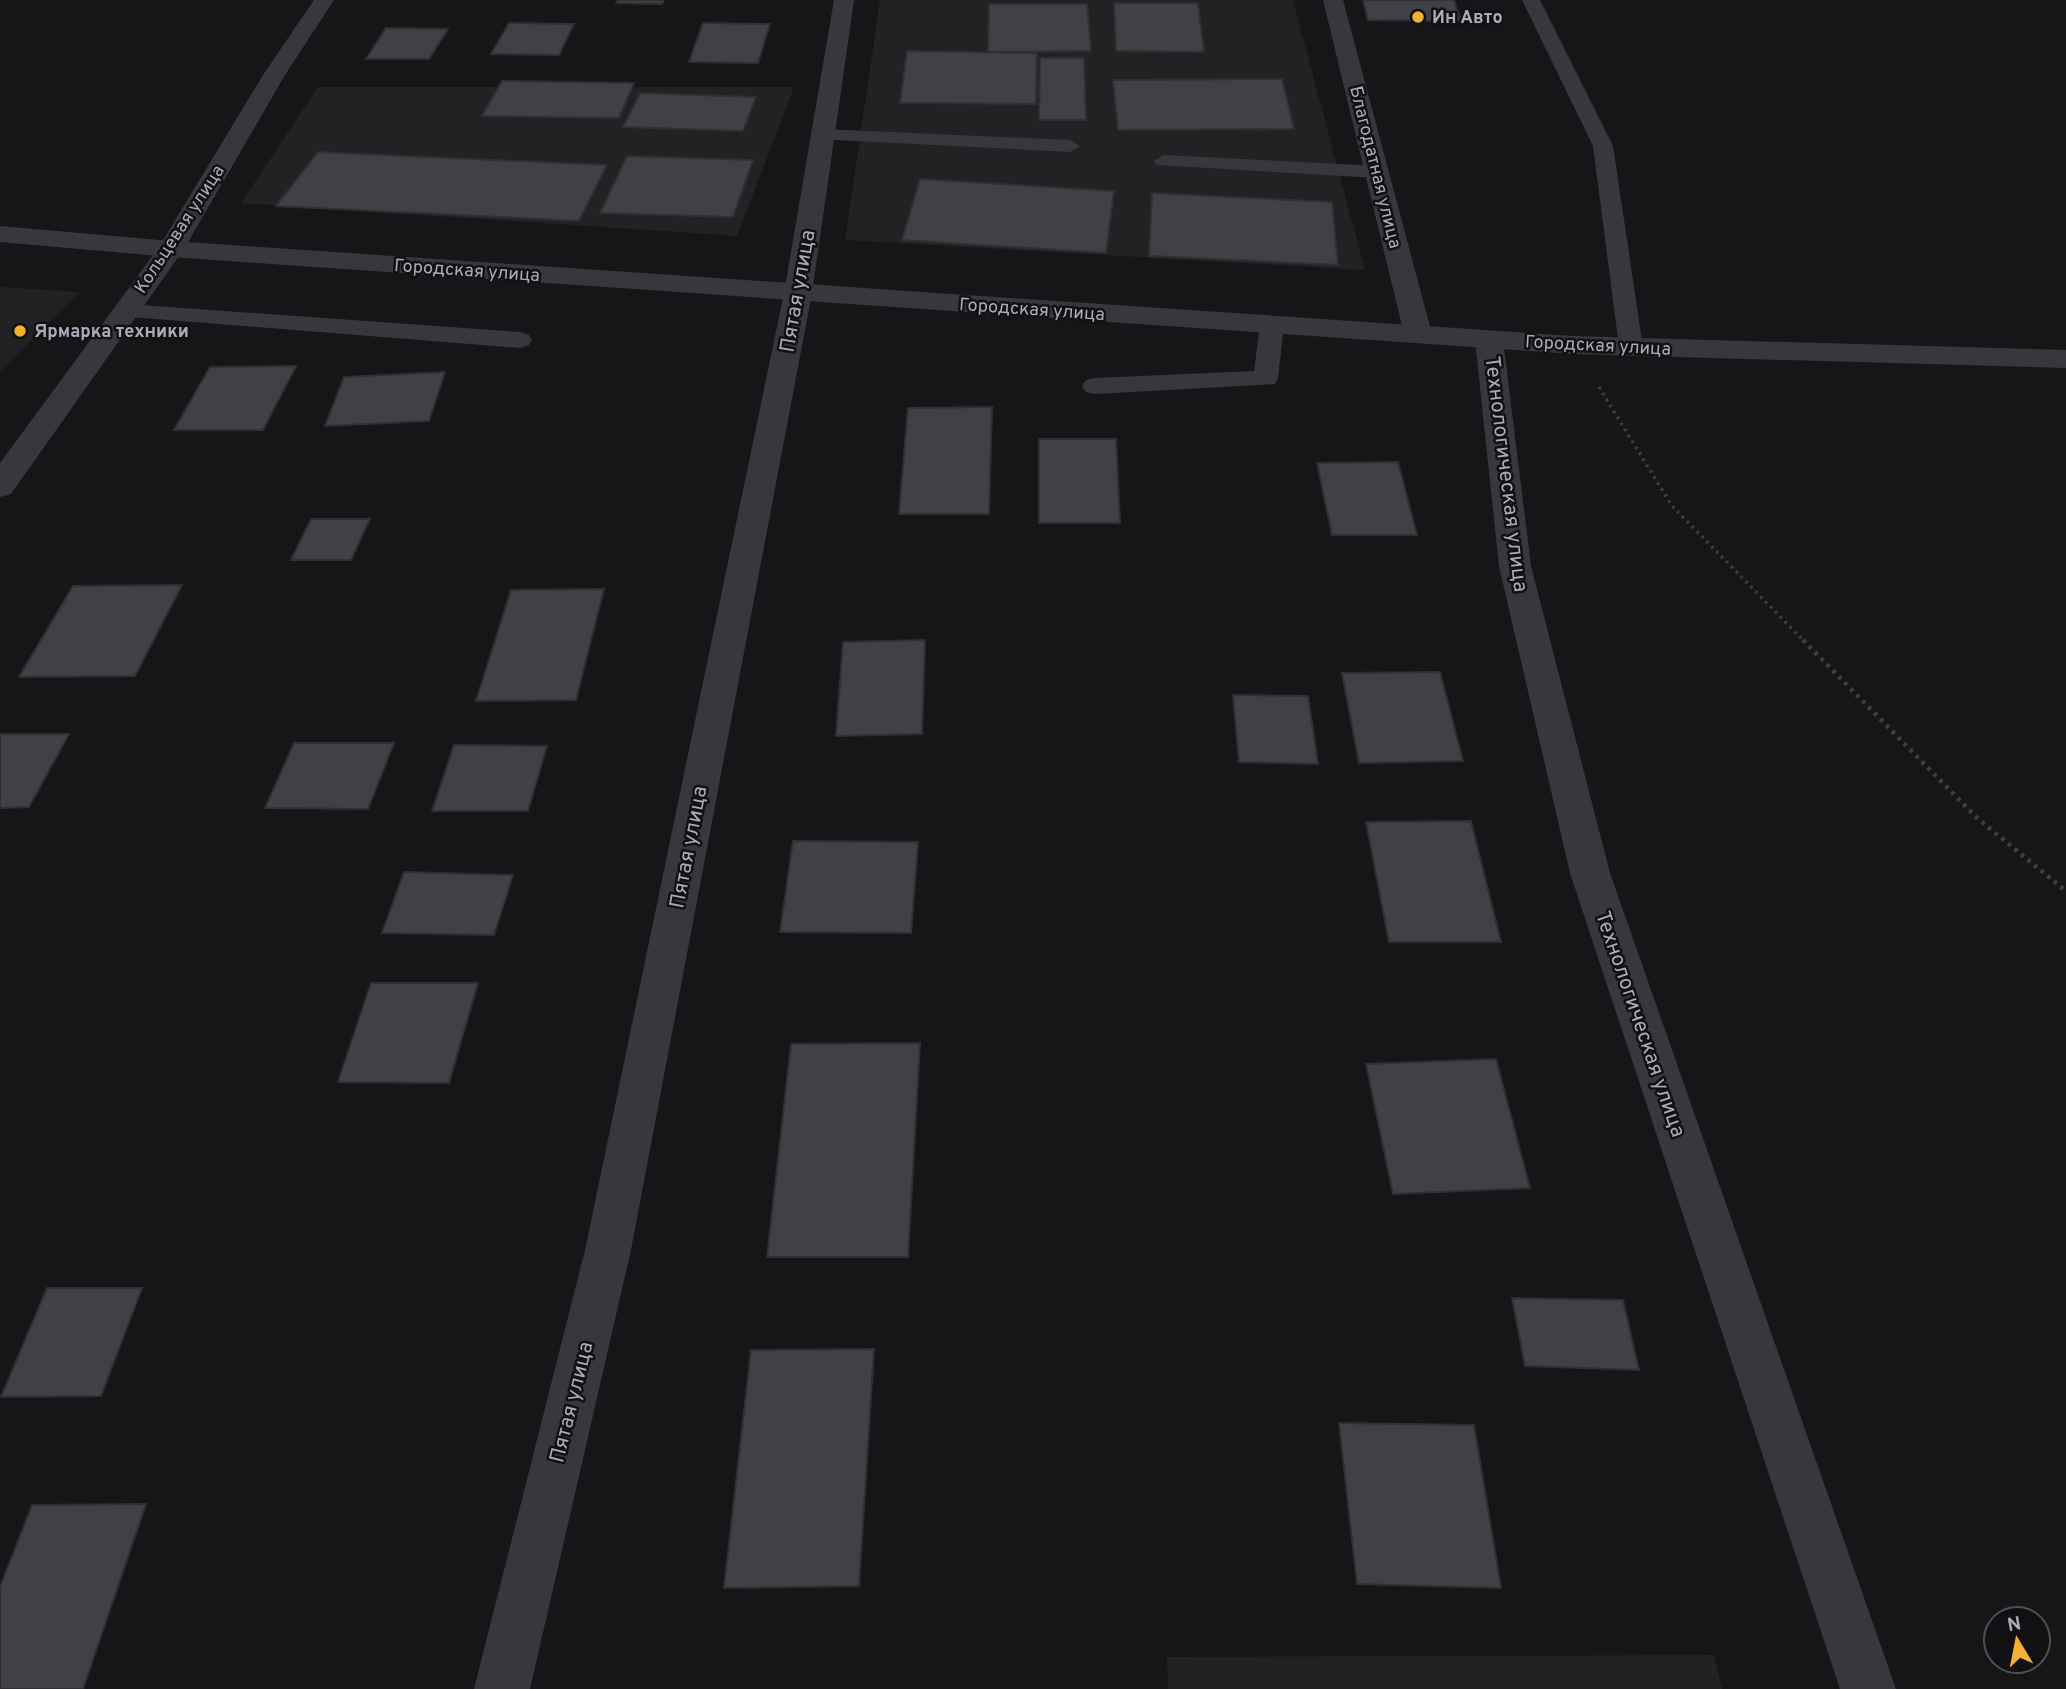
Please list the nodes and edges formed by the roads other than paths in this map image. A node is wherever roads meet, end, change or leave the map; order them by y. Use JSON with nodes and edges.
{"nodes":[{"id":1,"x":324,"y":0,"type":"edge"},
{"id":2,"x":844,"y":0,"type":"edge"},
{"id":3,"x":1333,"y":0,"type":"edge"},
{"id":4,"x":1531,"y":0,"type":"edge"},
{"id":5,"x":823,"y":135,"type":"junction"},
{"id":6,"x":1070,"y":146,"type":"dead end"},
{"id":7,"x":1164,"y":161,"type":"dead end"},
{"id":8,"x":1378,"y":172,"type":"junction"},
{"id":9,"x":0,"y":234,"type":"edge"},
{"id":10,"x":171,"y":249,"type":"junction"},
{"id":11,"x":798,"y":293,"type":"junction"},
{"id":12,"x":126,"y":311,"type":"junction"},
{"id":13,"x":1272,"y":325,"type":"junction"},
{"id":14,"x":1418,"y":334,"type":"junction"},
{"id":15,"x":520,"y":340,"type":"dead end"},
{"id":16,"x":1489,"y":340,"type":"junction"},
{"id":17,"x":1631,"y":347,"type":"junction"},
{"id":18,"x":2066,"y":359,"type":"edge"},
{"id":19,"x":1095,"y":386,"type":"dead end"},
{"id":20,"x":0,"y":486,"type":"edge"},
{"id":21,"x":502,"y":1689,"type":"edge"},
{"id":22,"x":1868,"y":1689,"type":"edge"}],
"edges":[{"from":1,"to":10,"type":"street","name":"Кольцевая улица"},
{"from":2,"to":5,"type":"street","name":"Пятая улица"},
{"from":3,"to":8,"type":"street","name":"Благодатная улица"},
{"from":4,"to":17,"type":"lane"},
{"from":5,"to":6,"type":"lane"},
{"from":5,"to":11,"type":"street","name":"Пятая улица"},
{"from":7,"to":8,"type":"lane"},
{"from":8,"to":14,"type":"street","name":"Благодатная улица"},
{"from":9,"to":10,"type":"street","name":"Городская улица"},
{"from":10,"to":11,"type":"street","name":"Городская улица"},
{"from":10,"to":12,"type":"street","name":"Кольцевая улица"},
{"from":11,"to":13,"type":"street","name":"Городская улица"},
{"from":11,"to":21,"type":"street","name":"Пятая улица"},
{"from":12,"to":15,"type":"lane"},
{"from":12,"to":20,"type":"street","name":"Кольцевая улица"},
{"from":13,"to":14,"type":"street","name":"Городская улица"},
{"from":13,"to":19,"type":"lane"},
{"from":14,"to":16,"type":"street","name":"Городская улица"},
{"from":16,"to":17,"type":"street","name":"Городская улица"},
{"from":16,"to":22,"type":"street","name":"Технологическая улица"},
{"from":17,"to":18,"type":"street","name":"Городская улица"}]}
